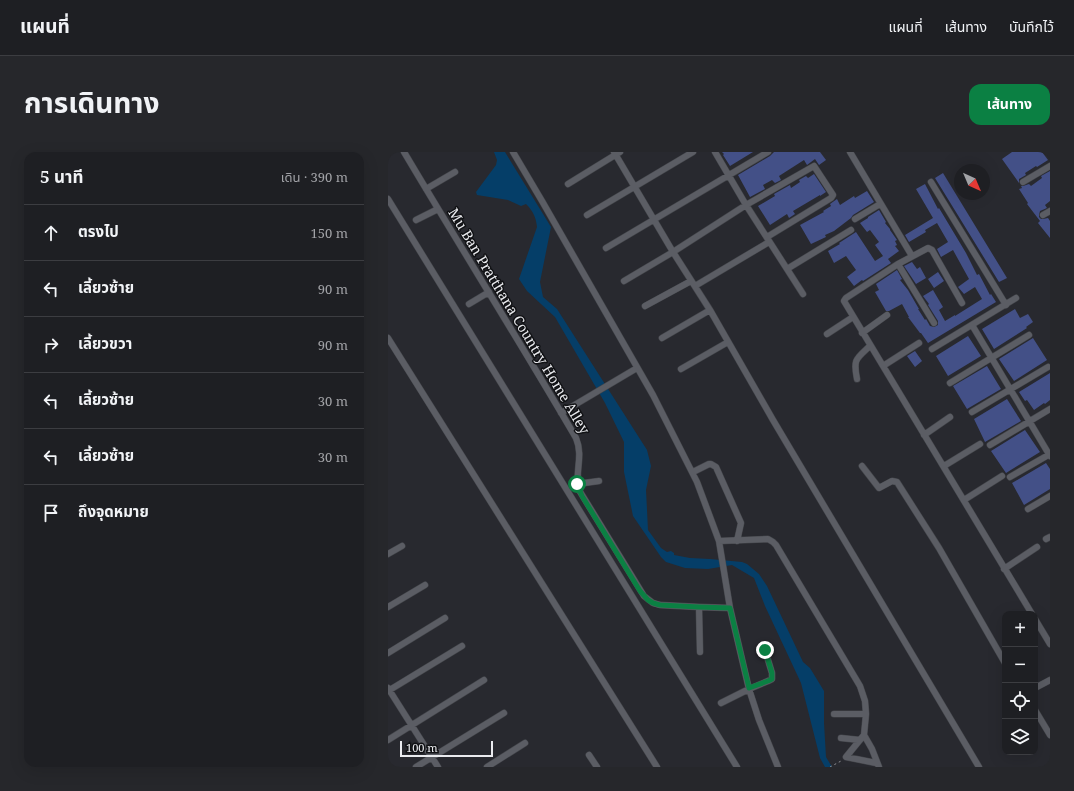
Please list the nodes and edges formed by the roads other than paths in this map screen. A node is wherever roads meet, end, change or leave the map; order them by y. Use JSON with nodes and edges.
{"nodes":[{"id":1,"x":404,"y":152,"type":"edge"},
{"id":2,"x":513,"y":152,"type":"edge"},
{"id":3,"x":693,"y":152,"type":"edge"},
{"id":4,"x":715,"y":152,"type":"edge"},
{"id":5,"x":768,"y":152,"type":"edge"},
{"id":6,"x":850,"y":152,"type":"edge"},
{"id":7,"x":617,"y":153,"type":"edge"},
{"id":8,"x":1050,"y":166,"type":"edge"},
{"id":9,"x":454,"y":172,"type":"dead end"},
{"id":10,"x":729,"y":175,"type":"junction"},
{"id":11,"x":931,"y":182,"type":"dead end"},
{"id":12,"x":1023,"y":182,"type":"dead end"},
{"id":13,"x":568,"y":184,"type":"dead end"},
{"id":14,"x":635,"y":187,"type":"junction"},
{"id":15,"x":426,"y":189,"type":"junction"},
{"id":16,"x":388,"y":199,"type":"edge"},
{"id":17,"x":746,"y":204,"type":"junction"},
{"id":18,"x":880,"y":204,"type":"junction"},
{"id":19,"x":438,"y":209,"type":"junction"},
{"id":20,"x":1050,"y":211,"type":"edge"},
{"id":21,"x":587,"y":215,"type":"dead end"},
{"id":22,"x":1043,"y":215,"type":"dead end"},
{"id":23,"x":856,"y":219,"type":"dead end"},
{"id":24,"x":416,"y":220,"type":"dead end"},
{"id":25,"x":654,"y":220,"type":"junction"},
{"id":26,"x":851,"y":230,"type":"dead end"},
{"id":27,"x":768,"y":239,"type":"junction"},
{"id":28,"x":606,"y":248,"type":"dead end"},
{"id":29,"x":673,"y":252,"type":"junction"},
{"id":30,"x":912,"y":256,"type":"junction"},
{"id":31,"x":898,"y":264,"type":"junction"},
{"id":32,"x":787,"y":269,"type":"junction"},
{"id":33,"x":691,"y":280,"type":"junction"},
{"id":34,"x":624,"y":281,"type":"dead end"},
{"id":35,"x":695,"y":286,"type":"junction"},
{"id":36,"x":489,"y":292,"type":"junction"},
{"id":37,"x":803,"y":294,"type":"dead end"},
{"id":38,"x":1016,"y":298,"type":"dead end"},
{"id":39,"x":962,"y":303,"type":"dead end"},
{"id":40,"x":469,"y":304,"type":"dead end"},
{"id":41,"x":1006,"y":305,"type":"junction"},
{"id":42,"x":645,"y":306,"type":"dead end"},
{"id":43,"x":710,"y":310,"type":"junction"},
{"id":44,"x":887,"y":315,"type":"dead end"},
{"id":45,"x":853,"y":318,"type":"junction"},
{"id":46,"x":934,"y":323,"type":"dead end"},
{"id":47,"x":972,"y":325,"type":"junction"},
{"id":48,"x":862,"y":333,"type":"junction"},
{"id":49,"x":827,"y":334,"type":"dead end"},
{"id":50,"x":1029,"y":335,"type":"dead end"},
{"id":51,"x":388,"y":338,"type":"edge"},
{"id":52,"x":662,"y":338,"type":"dead end"},
{"id":53,"x":728,"y":342,"type":"junction"},
{"id":54,"x":919,"y":343,"type":"dead end"},
{"id":55,"x":870,"y":346,"type":"junction"},
{"id":56,"x":932,"y":349,"type":"dead end"},
{"id":57,"x":991,"y":357,"type":"junction"},
{"id":58,"x":883,"y":366,"type":"junction"},
{"id":59,"x":1048,"y":367,"type":"dead end"},
{"id":60,"x":637,"y":368,"type":"junction"},
{"id":61,"x":681,"y":369,"type":"dead end"},
{"id":62,"x":857,"y":379,"type":"dead end"},
{"id":63,"x":950,"y":383,"type":"dead end"},
{"id":64,"x":1011,"y":390,"type":"junction"},
{"id":65,"x":1050,"y":409,"type":"edge"},
{"id":66,"x":972,"y":412,"type":"dead end"},
{"id":67,"x":562,"y":413,"type":"junction"},
{"id":68,"x":950,"y":417,"type":"dead end"},
{"id":69,"x":1029,"y":421,"type":"junction"},
{"id":70,"x":924,"y":435,"type":"junction"},
{"id":71,"x":980,"y":444,"type":"dead end"},
{"id":72,"x":990,"y":445,"type":"dead end"},
{"id":73,"x":1050,"y":454,"type":"edge"},
{"id":74,"x":862,"y":466,"type":"dead end"},
{"id":75,"x":944,"y":466,"type":"junction"},
{"id":76,"x":693,"y":472,"type":"junction"},
{"id":77,"x":1002,"y":476,"type":"dead end"},
{"id":78,"x":1010,"y":477,"type":"dead end"},
{"id":79,"x":598,"y":481,"type":"dead end"},
{"id":80,"x":577,"y":484,"type":"junction"},
{"id":81,"x":1050,"y":496,"type":"edge"},
{"id":82,"x":964,"y":500,"type":"junction"},
{"id":83,"x":1028,"y":509,"type":"dead end"},
{"id":84,"x":719,"y":541,"type":"junction"},
{"id":85,"x":737,"y":541,"type":"junction"},
{"id":86,"x":402,"y":546,"type":"dead end"},
{"id":87,"x":1037,"y":547,"type":"dead end"},
{"id":88,"x":388,"y":554,"type":"edge"},
{"id":89,"x":1004,"y":568,"type":"junction"},
{"id":90,"x":425,"y":585,"type":"dead end"},
{"id":91,"x":388,"y":607,"type":"edge"},
{"id":92,"x":699,"y":607,"type":"junction"},
{"id":93,"x":730,"y":608,"type":"junction"},
{"id":94,"x":1030,"y":611,"type":"edge"},
{"id":95,"x":445,"y":618,"type":"dead end"},
{"id":96,"x":1038,"y":622,"type":"edge"},
{"id":97,"x":1047,"y":633,"type":"edge"},
{"id":98,"x":1050,"y":644,"type":"edge"},
{"id":99,"x":462,"y":646,"type":"dead end"},
{"id":100,"x":765,"y":650,"type":"dead end"},
{"id":101,"x":700,"y":652,"type":"dead end"},
{"id":102,"x":388,"y":653,"type":"edge"},
{"id":103,"x":1002,"y":658,"type":"edge"},
{"id":104,"x":484,"y":680,"type":"dead end"},
{"id":105,"x":1050,"y":680,"type":"edge"},
{"id":106,"x":1038,"y":686,"type":"edge"},
{"id":107,"x":749,"y":688,"type":"junction"},
{"id":108,"x":389,"y":690,"type":"edge"},
{"id":109,"x":721,"y":702,"type":"dead end"},
{"id":110,"x":504,"y":713,"type":"dead end"},
{"id":111,"x":834,"y":714,"type":"dead end"},
{"id":112,"x":866,"y":714,"type":"junction"},
{"id":113,"x":1038,"y":715,"type":"edge"},
{"id":114,"x":411,"y":725,"type":"junction"},
{"id":115,"x":1050,"y":735,"type":"edge"},
{"id":116,"x":841,"y":738,"type":"dead end"},
{"id":117,"x":862,"y":738,"type":"junction"},
{"id":118,"x":388,"y":740,"type":"edge"},
{"id":119,"x":525,"y":743,"type":"dead end"},
{"id":120,"x":589,"y":755,"type":"dead end"},
{"id":121,"x":431,"y":757,"type":"junction"},
{"id":122,"x":877,"y":765,"type":"edge"},
{"id":123,"x":416,"y":767,"type":"edge"},
{"id":124,"x":438,"y":767,"type":"edge"},
{"id":125,"x":487,"y":767,"type":"edge"},
{"id":126,"x":597,"y":767,"type":"edge"},
{"id":127,"x":657,"y":767,"type":"edge"},
{"id":128,"x":737,"y":767,"type":"edge"},
{"id":129,"x":778,"y":767,"type":"edge"},
{"id":130,"x":979,"y":767,"type":"edge"}],
"edges":[{"from":1,"to":15,"type":"street","name":"Mu Ban Pratthana Country Home Alley"},
{"from":2,"to":60,"type":"street"},
{"from":3,"to":14,"type":"street"},
{"from":4,"to":10,"type":"street"},
{"from":5,"to":10,"type":"street"},
{"from":6,"to":18,"type":"street"},
{"from":7,"to":13,"type":"street"},
{"from":7,"to":14,"type":"street"},
{"from":8,"to":12,"type":"street"},
{"from":9,"to":15,"type":"street"},
{"from":10,"to":17,"type":"street"},
{"from":10,"to":25,"type":"street"},
{"from":11,"to":41,"type":"street"},
{"from":14,"to":21,"type":"street"},
{"from":14,"to":25,"type":"street"},
{"from":15,"to":19,"type":"street","name":"Mu Ban Pratthana Country Home Alley"},
{"from":16,"to":128,"type":"street"},
{"from":17,"to":27,"type":"street"},
{"from":17,"to":27,"type":"street"},
{"from":17,"to":29,"type":"street"},
{"from":18,"to":23,"type":"street"},
{"from":18,"to":30,"type":"street"},
{"from":19,"to":24,"type":"street"},
{"from":19,"to":36,"type":"street","name":"Mu Ban Pratthana Country Home Alley"},
{"from":20,"to":22,"type":"street"},
{"from":25,"to":28,"type":"street"},
{"from":25,"to":29,"type":"street"},
{"from":26,"to":32,"type":"street"},
{"from":27,"to":32,"type":"street"},
{"from":27,"to":35,"type":"street"},
{"from":29,"to":33,"type":"street"},
{"from":29,"to":34,"type":"street"},
{"from":30,"to":31,"type":"street"},
{"from":30,"to":39,"type":"street"},
{"from":31,"to":45,"type":"street"},
{"from":31,"to":46,"type":"street"},
{"from":32,"to":37,"type":"street"},
{"from":33,"to":35,"type":"street"},
{"from":33,"to":42,"type":"street"},
{"from":35,"to":43,"type":"street"},
{"from":36,"to":40,"type":"street"},
{"from":36,"to":67,"type":"street","name":"Mu Ban Pratthana Country Home Alley"},
{"from":38,"to":41,"type":"street"},
{"from":41,"to":47,"type":"street"},
{"from":43,"to":52,"type":"street"},
{"from":43,"to":53,"type":"street"},
{"from":44,"to":48,"type":"street"},
{"from":45,"to":48,"type":"street"},
{"from":45,"to":49,"type":"street"},
{"from":47,"to":56,"type":"street"},
{"from":47,"to":57,"type":"street"},
{"from":48,"to":55,"type":"street"},
{"from":50,"to":57,"type":"street"},
{"from":51,"to":127,"type":"street"},
{"from":53,"to":61,"type":"street"},
{"from":53,"to":130,"type":"street"},
{"from":54,"to":58,"type":"street"},
{"from":55,"to":58,"type":"street"},
{"from":55,"to":62,"type":"street"},
{"from":57,"to":63,"type":"street"},
{"from":57,"to":64,"type":"street"},
{"from":58,"to":70,"type":"street"},
{"from":59,"to":64,"type":"street"},
{"from":60,"to":67,"type":"street"},
{"from":60,"to":76,"type":"street"},
{"from":64,"to":66,"type":"street"},
{"from":64,"to":69,"type":"street"},
{"from":65,"to":69,"type":"street"},
{"from":67,"to":80,"type":"street","name":"Mu Ban Pratthana Country Home Alley"},
{"from":68,"to":70,"type":"street"},
{"from":69,"to":72,"type":"street"},
{"from":69,"to":73,"type":"street"},
{"from":70,"to":75,"type":"street"},
{"from":71,"to":75,"type":"street"},
{"from":73,"to":78,"type":"street"},
{"from":74,"to":103,"type":"street"},
{"from":75,"to":82,"type":"street"},
{"from":76,"to":84,"type":"street"},
{"from":76,"to":85,"type":"street"},
{"from":77,"to":82,"type":"street"},
{"from":79,"to":80,"type":"street"},
{"from":80,"to":92,"type":"street"},
{"from":81,"to":83,"type":"street"},
{"from":82,"to":89,"type":"street"},
{"from":84,"to":85,"type":"street"},
{"from":84,"to":93,"type":"street"},
{"from":85,"to":112,"type":"street"},
{"from":86,"to":88,"type":"street"},
{"from":87,"to":89,"type":"street"},
{"from":89,"to":94,"type":"street"},
{"from":90,"to":91,"type":"street"},
{"from":92,"to":93,"type":"street"},
{"from":92,"to":101,"type":"street"},
{"from":93,"to":107,"type":"street"},
{"from":95,"to":102,"type":"street"},
{"from":96,"to":97,"type":"street"},
{"from":97,"to":98,"type":"street"},
{"from":99,"to":108,"type":"street"},
{"from":100,"to":107,"type":"street"},
{"from":104,"to":114,"type":"street"},
{"from":105,"to":106,"type":"street"},
{"from":107,"to":109,"type":"street"},
{"from":107,"to":129,"type":"street"},
{"from":108,"to":114,"type":"street"},
{"from":110,"to":121,"type":"street"},
{"from":111,"to":112,"type":"street"},
{"from":112,"to":117,"type":"street"},
{"from":113,"to":115,"type":"street"},
{"from":114,"to":118,"type":"street"},
{"from":114,"to":121,"type":"street"},
{"from":116,"to":117,"type":"street"},
{"from":117,"to":122,"type":"street"},
{"from":117,"to":122,"type":"street"},
{"from":119,"to":125,"type":"street"},
{"from":120,"to":126,"type":"street"},
{"from":121,"to":123,"type":"street"},
{"from":121,"to":124,"type":"street"}]}
